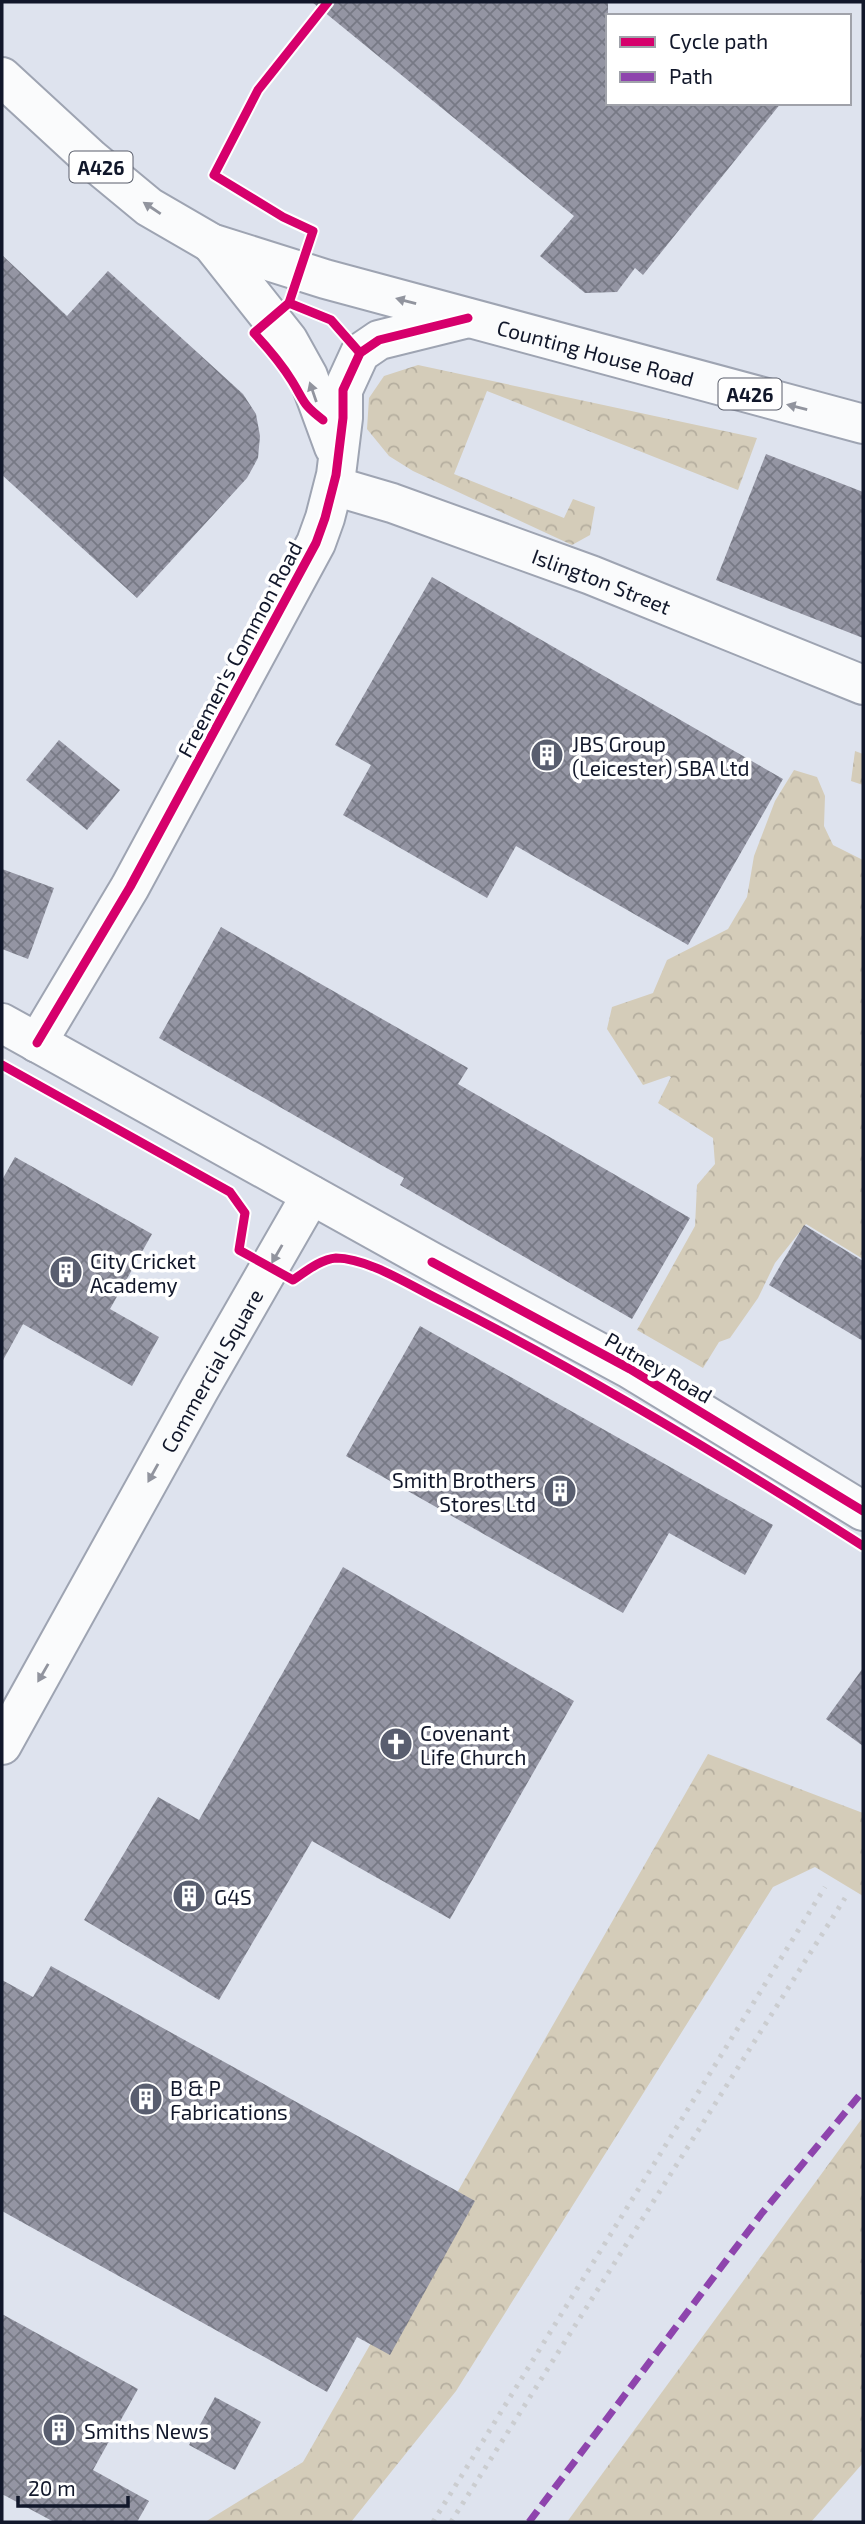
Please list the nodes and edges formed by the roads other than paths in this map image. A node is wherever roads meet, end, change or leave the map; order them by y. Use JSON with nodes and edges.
{"nodes":[{"id":1,"x":2,"y":77,"type":"edge"},
{"id":2,"x":211,"y":243,"type":"junction"},
{"id":3,"x":468,"y":318,"type":"junction"},
{"id":4,"x":863,"y":424,"type":"edge"},
{"id":5,"x":336,"y":470,"type":"junction"},
{"id":6,"x":863,"y":685,"type":"edge"},
{"id":7,"x":2,"y":1023,"type":"edge"},
{"id":8,"x":37,"y":1043,"type":"junction"},
{"id":9,"x":311,"y":1195,"type":"junction"},
{"id":10,"x":863,"y":1511,"type":"edge"},
{"id":11,"x":2,"y":1745,"type":"edge"}],
"edges":[{"from":2,"to":1,"type":"street","number":"A426","one_way":true},
{"from":3,"to":2,"type":"street","name":"Counting House Road","number":"A426","one_way":true},
{"from":5,"to":2,"type":"street","one_way":true},
{"from":4,"to":3,"type":"street","name":"Counting House Road","number":"A426","one_way":true},
{"from":3,"to":5,"type":"street","name":"Freemen's Common Road"},
{"from":5,"to":6,"type":"street","name":"Islington Street"},
{"from":5,"to":8,"type":"street","name":"Freemen's Common Road"},
{"from":7,"to":8,"type":"street"},
{"from":8,"to":9,"type":"street"},
{"from":9,"to":10,"type":"street","name":"Putney Road"},
{"from":9,"to":11,"type":"street","name":"Commercial Square","one_way":true}]}
